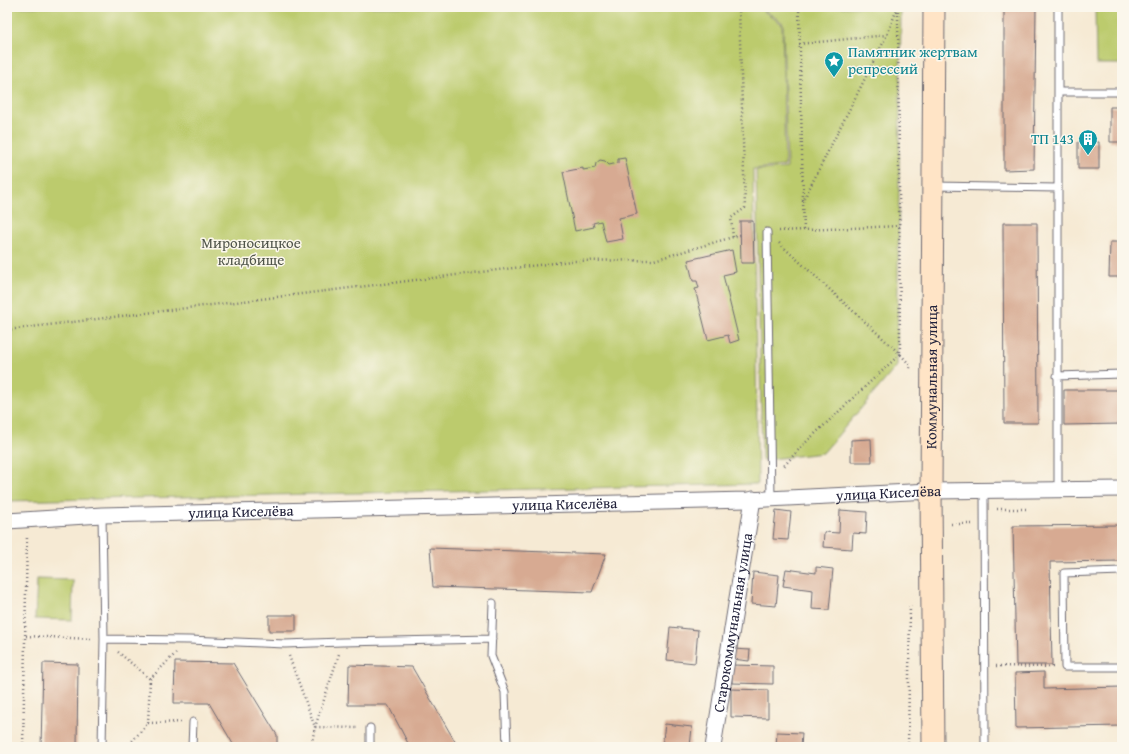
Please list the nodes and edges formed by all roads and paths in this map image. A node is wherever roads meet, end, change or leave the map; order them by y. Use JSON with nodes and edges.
{"nodes":[{"id":1,"x":739,"y":7,"type":"edge"},
{"id":2,"x":798,"y":7,"type":"edge"},
{"id":3,"x":898,"y":7,"type":"edge"},
{"id":4,"x":934,"y":7,"type":"edge"},
{"id":5,"x":1058,"y":7,"type":"edge"},
{"id":6,"x":887,"y":35,"type":"junction"},
{"id":7,"x":799,"y":44,"type":"junction"},
{"id":8,"x":1058,"y":92,"type":"junction"},
{"id":9,"x":1122,"y":92,"type":"edge"},
{"id":10,"x":934,"y":186,"type":"junction"},
{"id":11,"x":1058,"y":188,"type":"junction"},
{"id":12,"x":803,"y":200,"type":"junction"},
{"id":13,"x":900,"y":226,"type":"junction"},
{"id":14,"x":804,"y":230,"type":"junction"},
{"id":15,"x":767,"y":232,"type":"junction"},
{"id":16,"x":740,"y":235,"type":"dead end"},
{"id":17,"x":733,"y":237,"type":"junction"},
{"id":18,"x":7,"y":330,"type":"edge"},
{"id":19,"x":900,"y":354,"type":"junction"},
{"id":20,"x":910,"y":372,"type":"dead end"},
{"id":21,"x":1122,"y":374,"type":"edge"},
{"id":22,"x":1057,"y":376,"type":"junction"},
{"id":23,"x":771,"y":480,"type":"junction"},
{"id":24,"x":1058,"y":489,"type":"junction"},
{"id":25,"x":1122,"y":489,"type":"edge"},
{"id":26,"x":931,"y":491,"type":"junction"},
{"id":27,"x":984,"y":491,"type":"junction"},
{"id":28,"x":771,"y":498,"type":"junction"},
{"id":29,"x":754,"y":499,"type":"junction"},
{"id":30,"x":102,"y":516,"type":"junction"},
{"id":31,"x":28,"y":520,"type":"junction"},
{"id":32,"x":7,"y":521,"type":"edge"},
{"id":33,"x":1122,"y":571,"type":"edge"},
{"id":34,"x":493,"y":603,"type":"dead end"},
{"id":35,"x":26,"y":636,"type":"junction"},
{"id":36,"x":104,"y":639,"type":"junction"},
{"id":37,"x":492,"y":639,"type":"junction"},
{"id":38,"x":189,"y":640,"type":"junction"},
{"id":39,"x":342,"y":642,"type":"junction"},
{"id":40,"x":285,"y":644,"type":"junction"},
{"id":41,"x":985,"y":666,"type":"junction"},
{"id":42,"x":1066,"y":667,"type":"junction"},
{"id":43,"x":1122,"y":667,"type":"edge"},
{"id":44,"x":150,"y":679,"type":"junction"},
{"id":45,"x":193,"y":722,"type":"joint"},
{"id":46,"x":148,"y":723,"type":"junction"},
{"id":47,"x":316,"y":727,"type":"junction"},
{"id":48,"x":370,"y":728,"type":"joint"},
{"id":49,"x":23,"y":747,"type":"edge"},
{"id":50,"x":102,"y":747,"type":"edge"},
{"id":51,"x":127,"y":747,"type":"edge"},
{"id":52,"x":192,"y":747,"type":"edge"},
{"id":53,"x":311,"y":747,"type":"edge"},
{"id":54,"x":370,"y":747,"type":"edge"},
{"id":55,"x":507,"y":747,"type":"edge"},
{"id":56,"x":713,"y":747,"type":"edge"},
{"id":57,"x":933,"y":747,"type":"edge"},
{"id":58,"x":985,"y":747,"type":"edge"}],
"edges":[{"from":1,"to":17,"type":"path"},
{"from":2,"to":7,"type":"path"},
{"from":3,"to":6,"type":"path"},
{"from":3,"to":13,"type":"path"},
{"from":4,"to":10,"type":"main road","name":"Коммунальная улица"},
{"from":5,"to":8,"type":"lane"},
{"from":6,"to":7,"type":"path"},
{"from":6,"to":12,"type":"path"},
{"from":7,"to":12,"type":"path"},
{"from":8,"to":9,"type":"lane"},
{"from":8,"to":11,"type":"lane"},
{"from":10,"to":11,"type":"lane"},
{"from":10,"to":26,"type":"main road","name":"Коммунальная улица"},
{"from":11,"to":22,"type":"lane"},
{"from":12,"to":14,"type":"path"},
{"from":13,"to":14,"type":"path"},
{"from":13,"to":19,"type":"path"},
{"from":14,"to":15,"type":"path"},
{"from":15,"to":19,"type":"path"},
{"from":15,"to":23,"type":"lane"},
{"from":16,"to":17,"type":"path"},
{"from":17,"to":18,"type":"path"},
{"from":19,"to":20,"type":"path"},
{"from":19,"to":23,"type":"path"},
{"from":21,"to":22,"type":"lane"},
{"from":22,"to":24,"type":"lane"},
{"from":23,"to":28,"type":"lane"},
{"from":24,"to":25,"type":"street","name":"улица Киселёва"},
{"from":24,"to":27,"type":"street","name":"улица Киселёва"},
{"from":26,"to":27,"type":"street","name":"улица Киселёва"},
{"from":26,"to":28,"type":"street","name":"улица Киселёва"},
{"from":26,"to":57,"type":"main road","name":"Коммунальная улица"},
{"from":27,"to":41,"type":"lane"},
{"from":28,"to":29,"type":"street","name":"улица Киселёва"},
{"from":29,"to":30,"type":"street","name":"улица Киселёва"},
{"from":29,"to":56,"type":"street","name":"Старокоммунальная улица"},
{"from":30,"to":31,"type":"street","name":"улица Киселёва"},
{"from":30,"to":36,"type":"lane"},
{"from":31,"to":32,"type":"street","name":"улица Киселёва"},
{"from":31,"to":35,"type":"path"},
{"from":33,"to":42,"type":"lane"},
{"from":34,"to":37,"type":"lane"},
{"from":35,"to":36,"type":"path"},
{"from":35,"to":49,"type":"path"},
{"from":36,"to":38,"type":"lane"},
{"from":36,"to":44,"type":"path"},
{"from":36,"to":50,"type":"lane"},
{"from":37,"to":39,"type":"lane"},
{"from":37,"to":55,"type":"lane"},
{"from":38,"to":40,"type":"lane"},
{"from":38,"to":44,"type":"path"},
{"from":39,"to":40,"type":"lane"},
{"from":39,"to":47,"type":"path"},
{"from":40,"to":47,"type":"path"},
{"from":41,"to":42,"type":"path"},
{"from":41,"to":58,"type":"lane"},
{"from":42,"to":43,"type":"lane"},
{"from":44,"to":46,"type":"path"},
{"from":45,"to":46,"type":"path"},
{"from":45,"to":52,"type":"lane"},
{"from":46,"to":51,"type":"path"},
{"from":47,"to":48,"type":"path"},
{"from":47,"to":53,"type":"path"},
{"from":48,"to":54,"type":"lane"}]}
